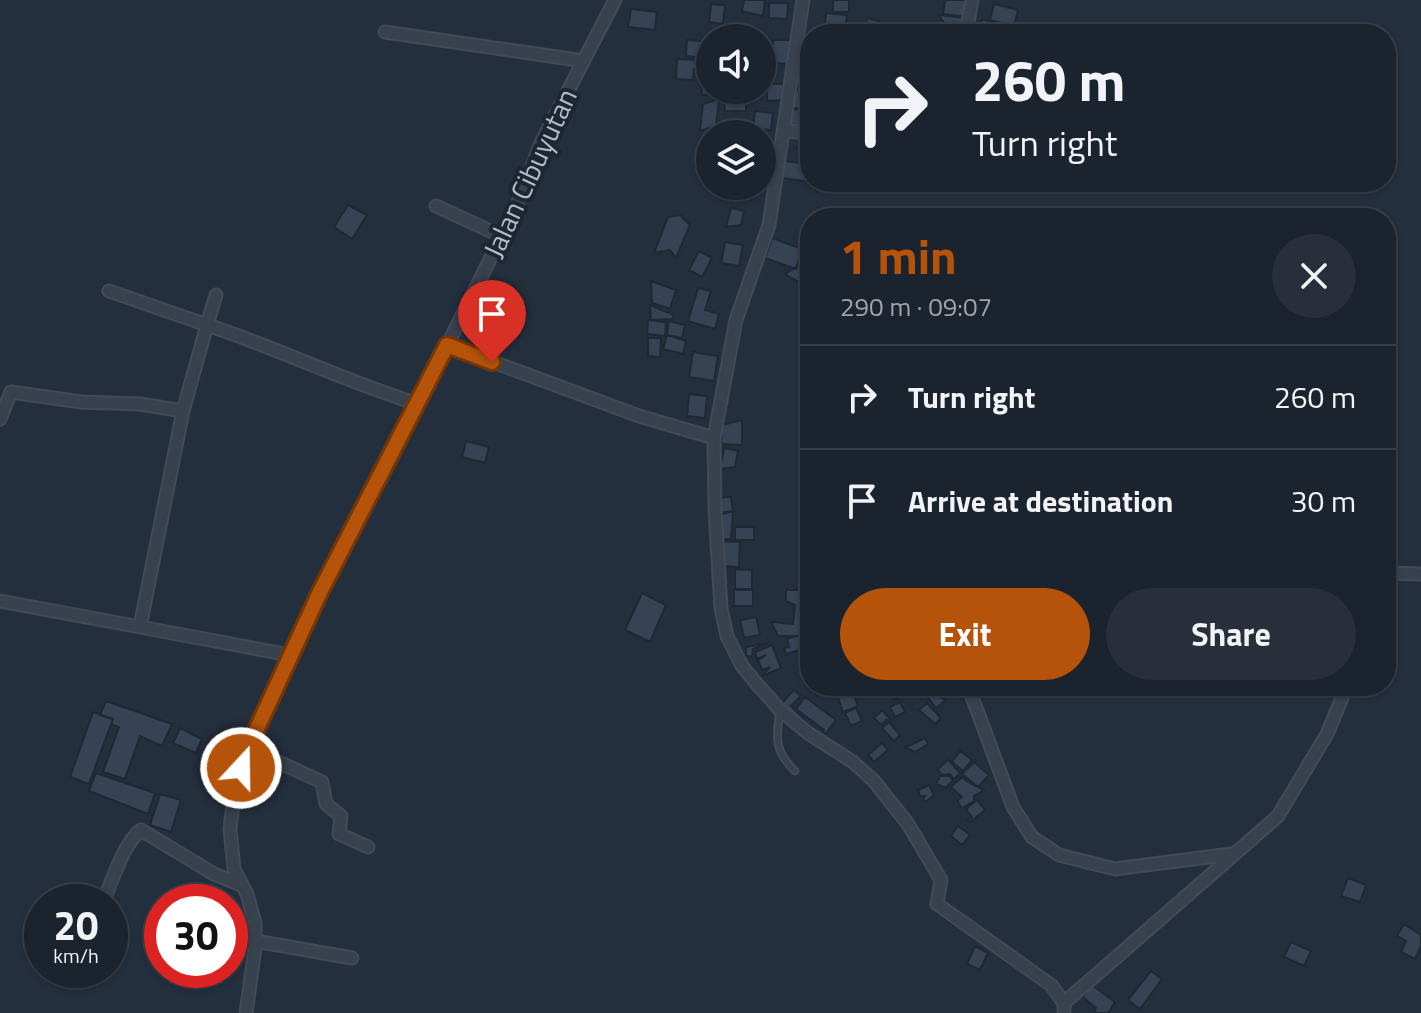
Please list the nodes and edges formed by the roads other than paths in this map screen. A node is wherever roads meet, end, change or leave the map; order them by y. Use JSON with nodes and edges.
{"nodes":[{"id":1,"x":615,"y":0,"type":"edge"},
{"id":2,"x":803,"y":0,"type":"edge"},
{"id":3,"x":972,"y":0,"type":"edge"},
{"id":4,"x":968,"y":24,"type":"edge"},
{"id":5,"x":385,"y":32,"type":"dead end"},
{"id":6,"x":584,"y":61,"type":"junction"},
{"id":7,"x":784,"y":130,"type":"junction"},
{"id":8,"x":800,"y":132,"type":"edge"},
{"id":9,"x":436,"y":206,"type":"dead end"},
{"id":10,"x":501,"y":236,"type":"junction"},
{"id":11,"x":109,"y":291,"type":"dead end"},
{"id":12,"x":216,"y":295,"type":"dead end"},
{"id":13,"x":207,"y":325,"type":"junction"},
{"id":14,"x":447,"y":345,"type":"junction"},
{"id":15,"x":418,"y":404,"type":"junction"},
{"id":16,"x":183,"y":411,"type":"junction"},
{"id":17,"x":0,"y":419,"type":"edge"},
{"id":18,"x":714,"y":438,"type":"junction"},
{"id":19,"x":1396,"y":573,"type":"edge"},
{"id":20,"x":1421,"y":574,"type":"edge"},
{"id":21,"x":0,"y":601,"type":"edge"},
{"id":22,"x":140,"y":627,"type":"junction"},
{"id":23,"x":290,"y":655,"type":"junction"},
{"id":24,"x":972,"y":696,"type":"edge"},
{"id":25,"x":1343,"y":696,"type":"edge"},
{"id":26,"x":780,"y":710,"type":"junction"},
{"id":27,"x":248,"y":748,"type":"junction"},
{"id":28,"x":795,"y":771,"type":"dead end"},
{"id":29,"x":368,"y":847,"type":"dead end"},
{"id":30,"x":1231,"y":854,"type":"junction"},
{"id":31,"x":111,"y":884,"type":"edge"},
{"id":32,"x":239,"y":884,"type":"edge"},
{"id":33,"x":241,"y":884,"type":"edge"},
{"id":34,"x":248,"y":899,"type":"edge"},
{"id":35,"x":255,"y":941,"type":"junction"},
{"id":36,"x":352,"y":958,"type":"dead end"},
{"id":37,"x":1064,"y":1008,"type":"edge"},
{"id":38,"x":246,"y":1013,"type":"edge"}],
"edges":[{"from":1,"to":6,"type":"street","name":"Jalan Cibuyutan"},
{"from":2,"to":7,"type":"street"},
{"from":3,"to":4,"type":"street"},
{"from":5,"to":6,"type":"street"},
{"from":6,"to":10,"type":"street","name":"Jalan Cibuyutan"},
{"from":7,"to":8,"type":"street"},
{"from":7,"to":18,"type":"street"},
{"from":9,"to":10,"type":"street"},
{"from":10,"to":14,"type":"street","name":"Jalan Cibuyutan"},
{"from":11,"to":13,"type":"street"},
{"from":12,"to":13,"type":"street"},
{"from":13,"to":15,"type":"street"},
{"from":13,"to":16,"type":"street"},
{"from":14,"to":15,"type":"street","name":"Jalan Cibuyutan"},
{"from":14,"to":18,"type":"street"},
{"from":15,"to":23,"type":"street","name":"Jalan Cibuyutan"},
{"from":16,"to":17,"type":"street"},
{"from":16,"to":22,"type":"street"},
{"from":18,"to":26,"type":"street"},
{"from":19,"to":20,"type":"street"},
{"from":21,"to":22,"type":"street"},
{"from":22,"to":23,"type":"street"},
{"from":23,"to":27,"type":"street","name":"Jalan Cibuyutan"},
{"from":24,"to":30,"type":"street"},
{"from":25,"to":30,"type":"street"},
{"from":26,"to":28,"type":"lane"},
{"from":26,"to":37,"type":"street"},
{"from":27,"to":29,"type":"street"},
{"from":27,"to":33,"type":"street","name":"Jalan Cibuyutan"},
{"from":30,"to":37,"type":"street"},
{"from":31,"to":32,"type":"street"},
{"from":34,"to":35,"type":"street","name":"Jalan Cibuyutan"},
{"from":35,"to":36,"type":"street"},
{"from":35,"to":38,"type":"street","name":"Jalan Cibuyutan"}]}
